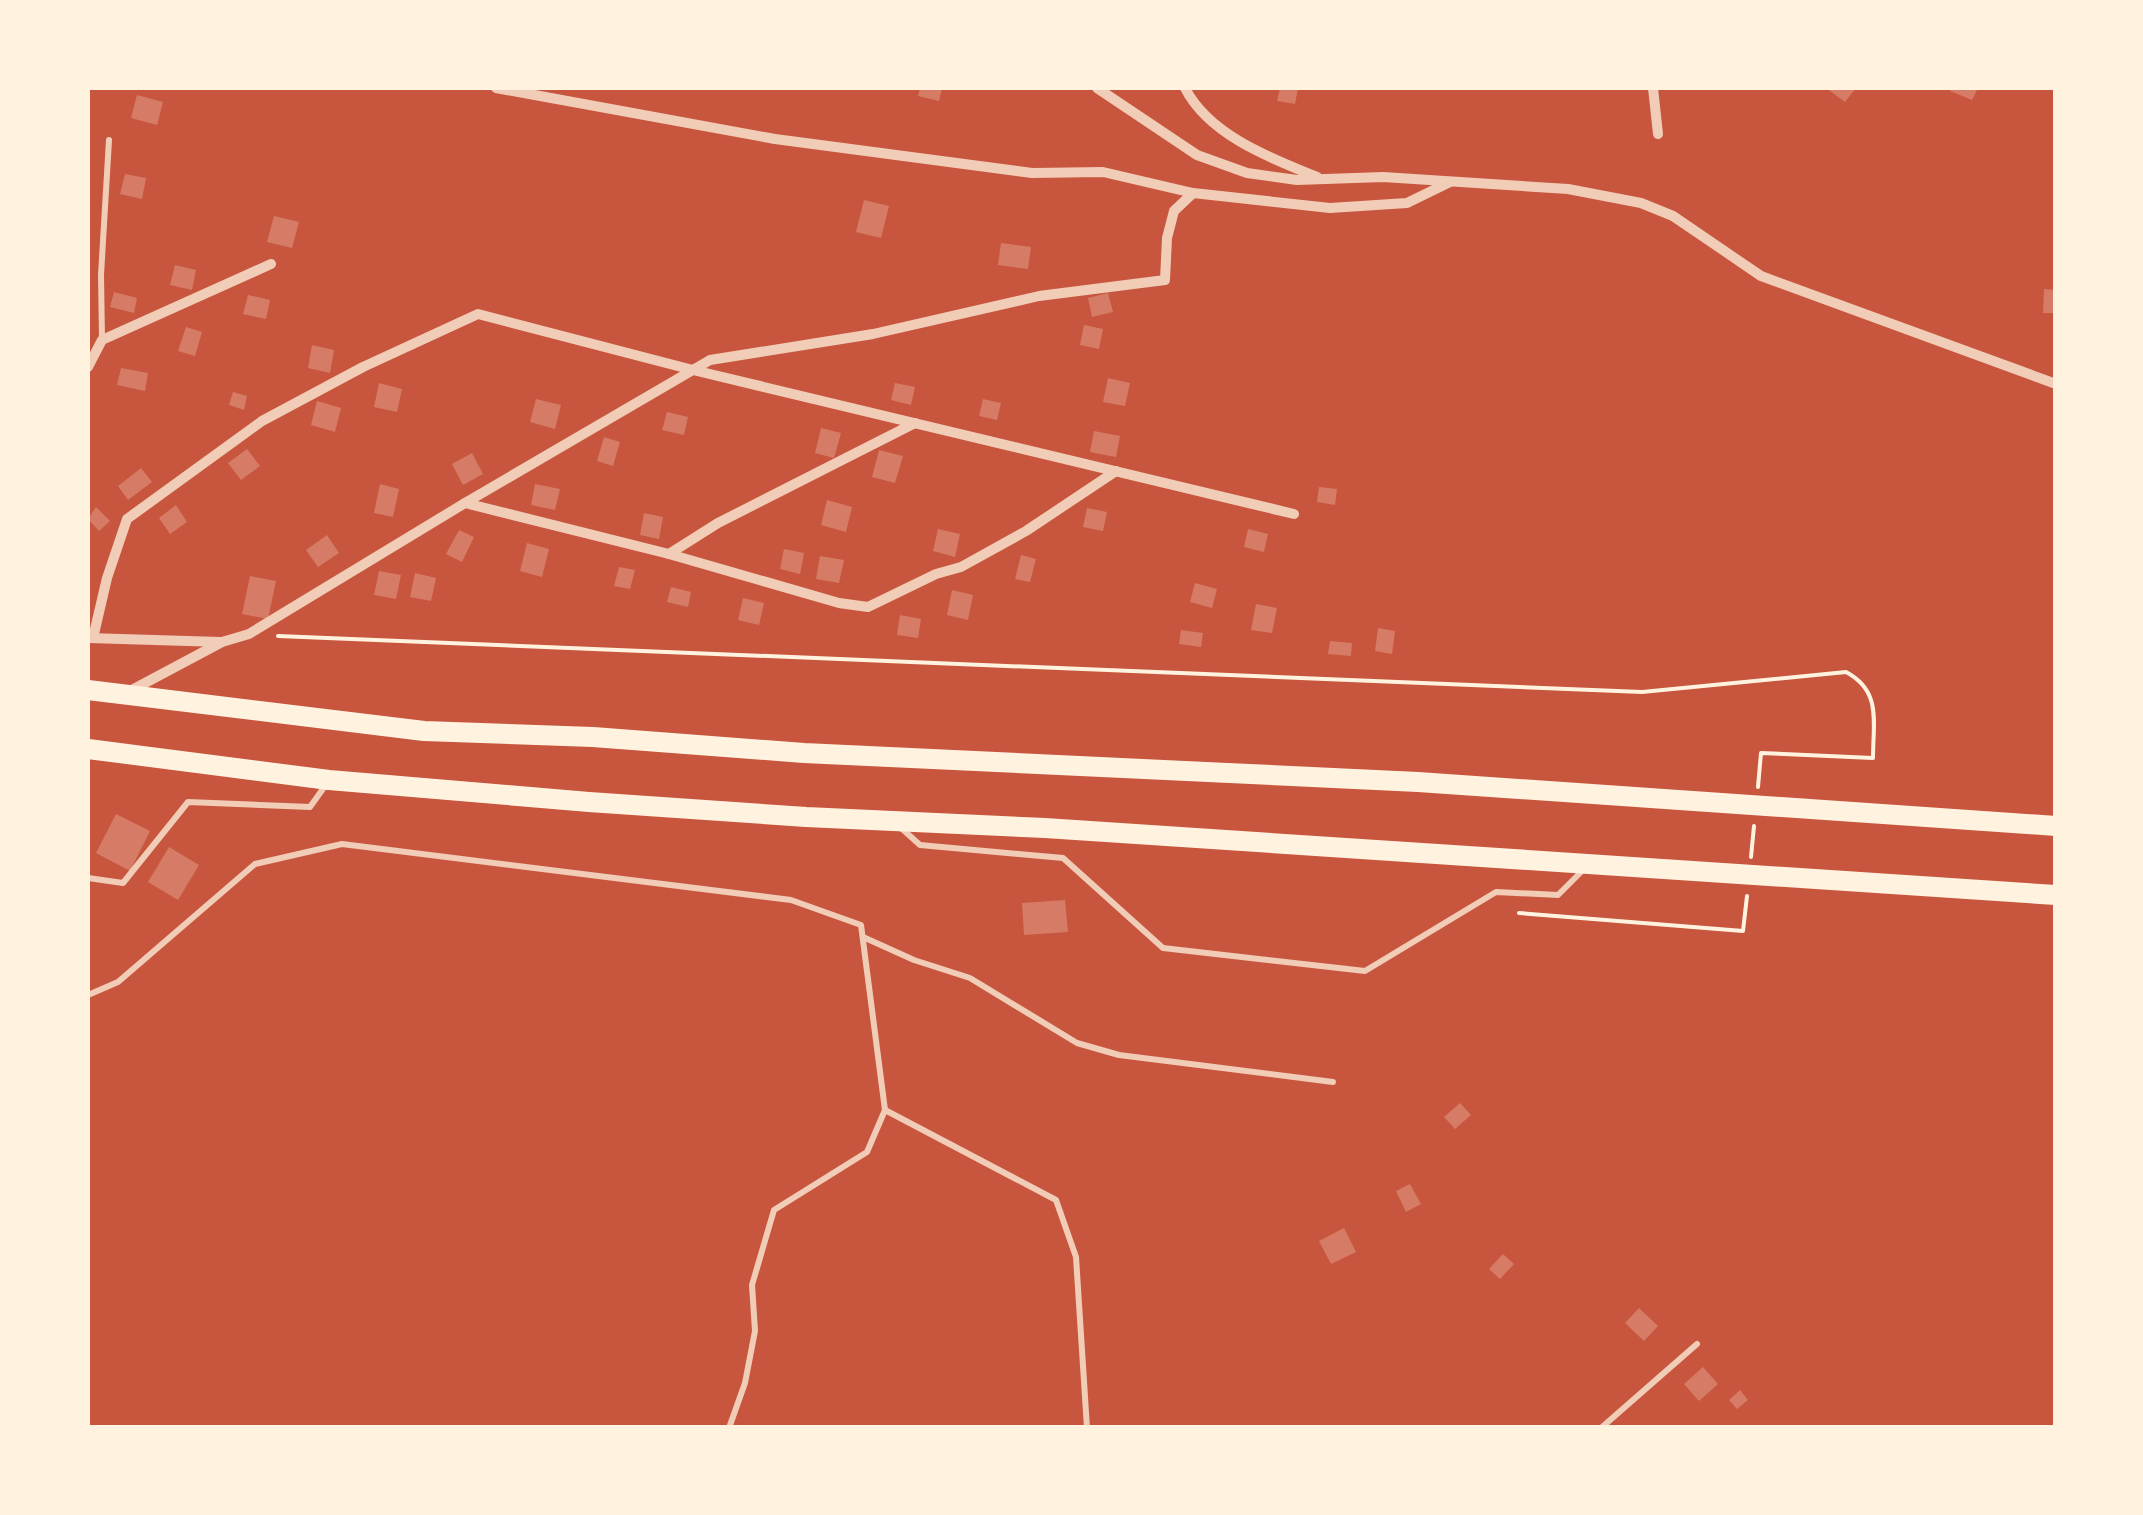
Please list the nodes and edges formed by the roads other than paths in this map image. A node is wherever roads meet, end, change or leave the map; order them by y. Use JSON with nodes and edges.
{"nodes":[{"id":1,"x":496,"y":88,"type":"edge"},
{"id":2,"x":1096,"y":88,"type":"edge"},
{"id":3,"x":1185,"y":88,"type":"edge"},
{"id":4,"x":1653,"y":88,"type":"edge"},
{"id":5,"x":1658,"y":134,"type":"dead end"},
{"id":6,"x":109,"y":140,"type":"dead end"},
{"id":7,"x":1328,"y":181,"type":"junction"},
{"id":8,"x":1450,"y":182,"type":"junction"},
{"id":9,"x":1193,"y":193,"type":"junction"},
{"id":10,"x":271,"y":264,"type":"dead end"},
{"id":11,"x":102,"y":340,"type":"junction"},
{"id":12,"x":88,"y":367,"type":"edge"},
{"id":13,"x":693,"y":370,"type":"junction"},
{"id":14,"x":2056,"y":384,"type":"edge"},
{"id":15,"x":916,"y":423,"type":"junction"},
{"id":16,"x":1116,"y":471,"type":"junction"},
{"id":17,"x":465,"y":503,"type":"junction"},
{"id":18,"x":1294,"y":514,"type":"dead end"},
{"id":19,"x":669,"y":554,"type":"junction"},
{"id":20,"x":90,"y":638,"type":"edge"},
{"id":21,"x":222,"y":642,"type":"junction"},
{"id":22,"x":88,"y":690,"type":"edge"},
{"id":23,"x":124,"y":694,"type":"junction"},
{"id":24,"x":88,"y":748,"type":"edge"},
{"id":25,"x":329,"y":780,"type":"junction"},
{"id":26,"x":891,"y":820,"type":"junction"},
{"id":27,"x":2056,"y":826,"type":"edge"},
{"id":28,"x":1588,"y":865,"type":"junction"},
{"id":29,"x":88,"y":878,"type":"edge"},
{"id":30,"x":2056,"y":895,"type":"edge"},
{"id":31,"x":862,"y":936,"type":"junction"},
{"id":32,"x":88,"y":995,"type":"edge"},
{"id":33,"x":1332,"y":1082,"type":"dead end"},
{"id":34,"x":884,"y":1110,"type":"junction"},
{"id":35,"x":1697,"y":1344,"type":"dead end"},
{"id":36,"x":729,"y":1428,"type":"edge"},
{"id":37,"x":1087,"y":1428,"type":"edge"},
{"id":38,"x":1600,"y":1428,"type":"edge"}],
"edges":[{"from":1,"to":9,"type":"street"},
{"from":2,"to":7,"type":"street"},
{"from":3,"to":7,"type":"street"},
{"from":4,"to":5,"type":"street"},
{"from":6,"to":11,"type":"lane"},
{"from":7,"to":8,"type":"street"},
{"from":8,"to":9,"type":"street"},
{"from":8,"to":14,"type":"street"},
{"from":9,"to":13,"type":"street"},
{"from":10,"to":11,"type":"street"},
{"from":11,"to":12,"type":"street"},
{"from":13,"to":15,"type":"street"},
{"from":13,"to":17,"type":"street"},
{"from":13,"to":20,"type":"street"},
{"from":15,"to":16,"type":"street"},
{"from":15,"to":19,"type":"street"},
{"from":16,"to":18,"type":"street"},
{"from":16,"to":19,"type":"street"},
{"from":17,"to":19,"type":"street"},
{"from":17,"to":21,"type":"street"},
{"from":20,"to":21,"type":"street"},
{"from":21,"to":23,"type":"street"},
{"from":22,"to":23,"type":"highway"},
{"from":23,"to":27,"type":"highway"},
{"from":24,"to":25,"type":"highway"},
{"from":25,"to":26,"type":"highway"},
{"from":25,"to":29,"type":"lane"},
{"from":26,"to":28,"type":"highway"},
{"from":26,"to":28,"type":"lane"},
{"from":28,"to":30,"type":"highway"},
{"from":31,"to":32,"type":"lane"},
{"from":31,"to":33,"type":"lane"},
{"from":31,"to":34,"type":"lane"},
{"from":34,"to":36,"type":"lane"},
{"from":34,"to":37,"type":"lane"},
{"from":35,"to":38,"type":"lane"}]}
